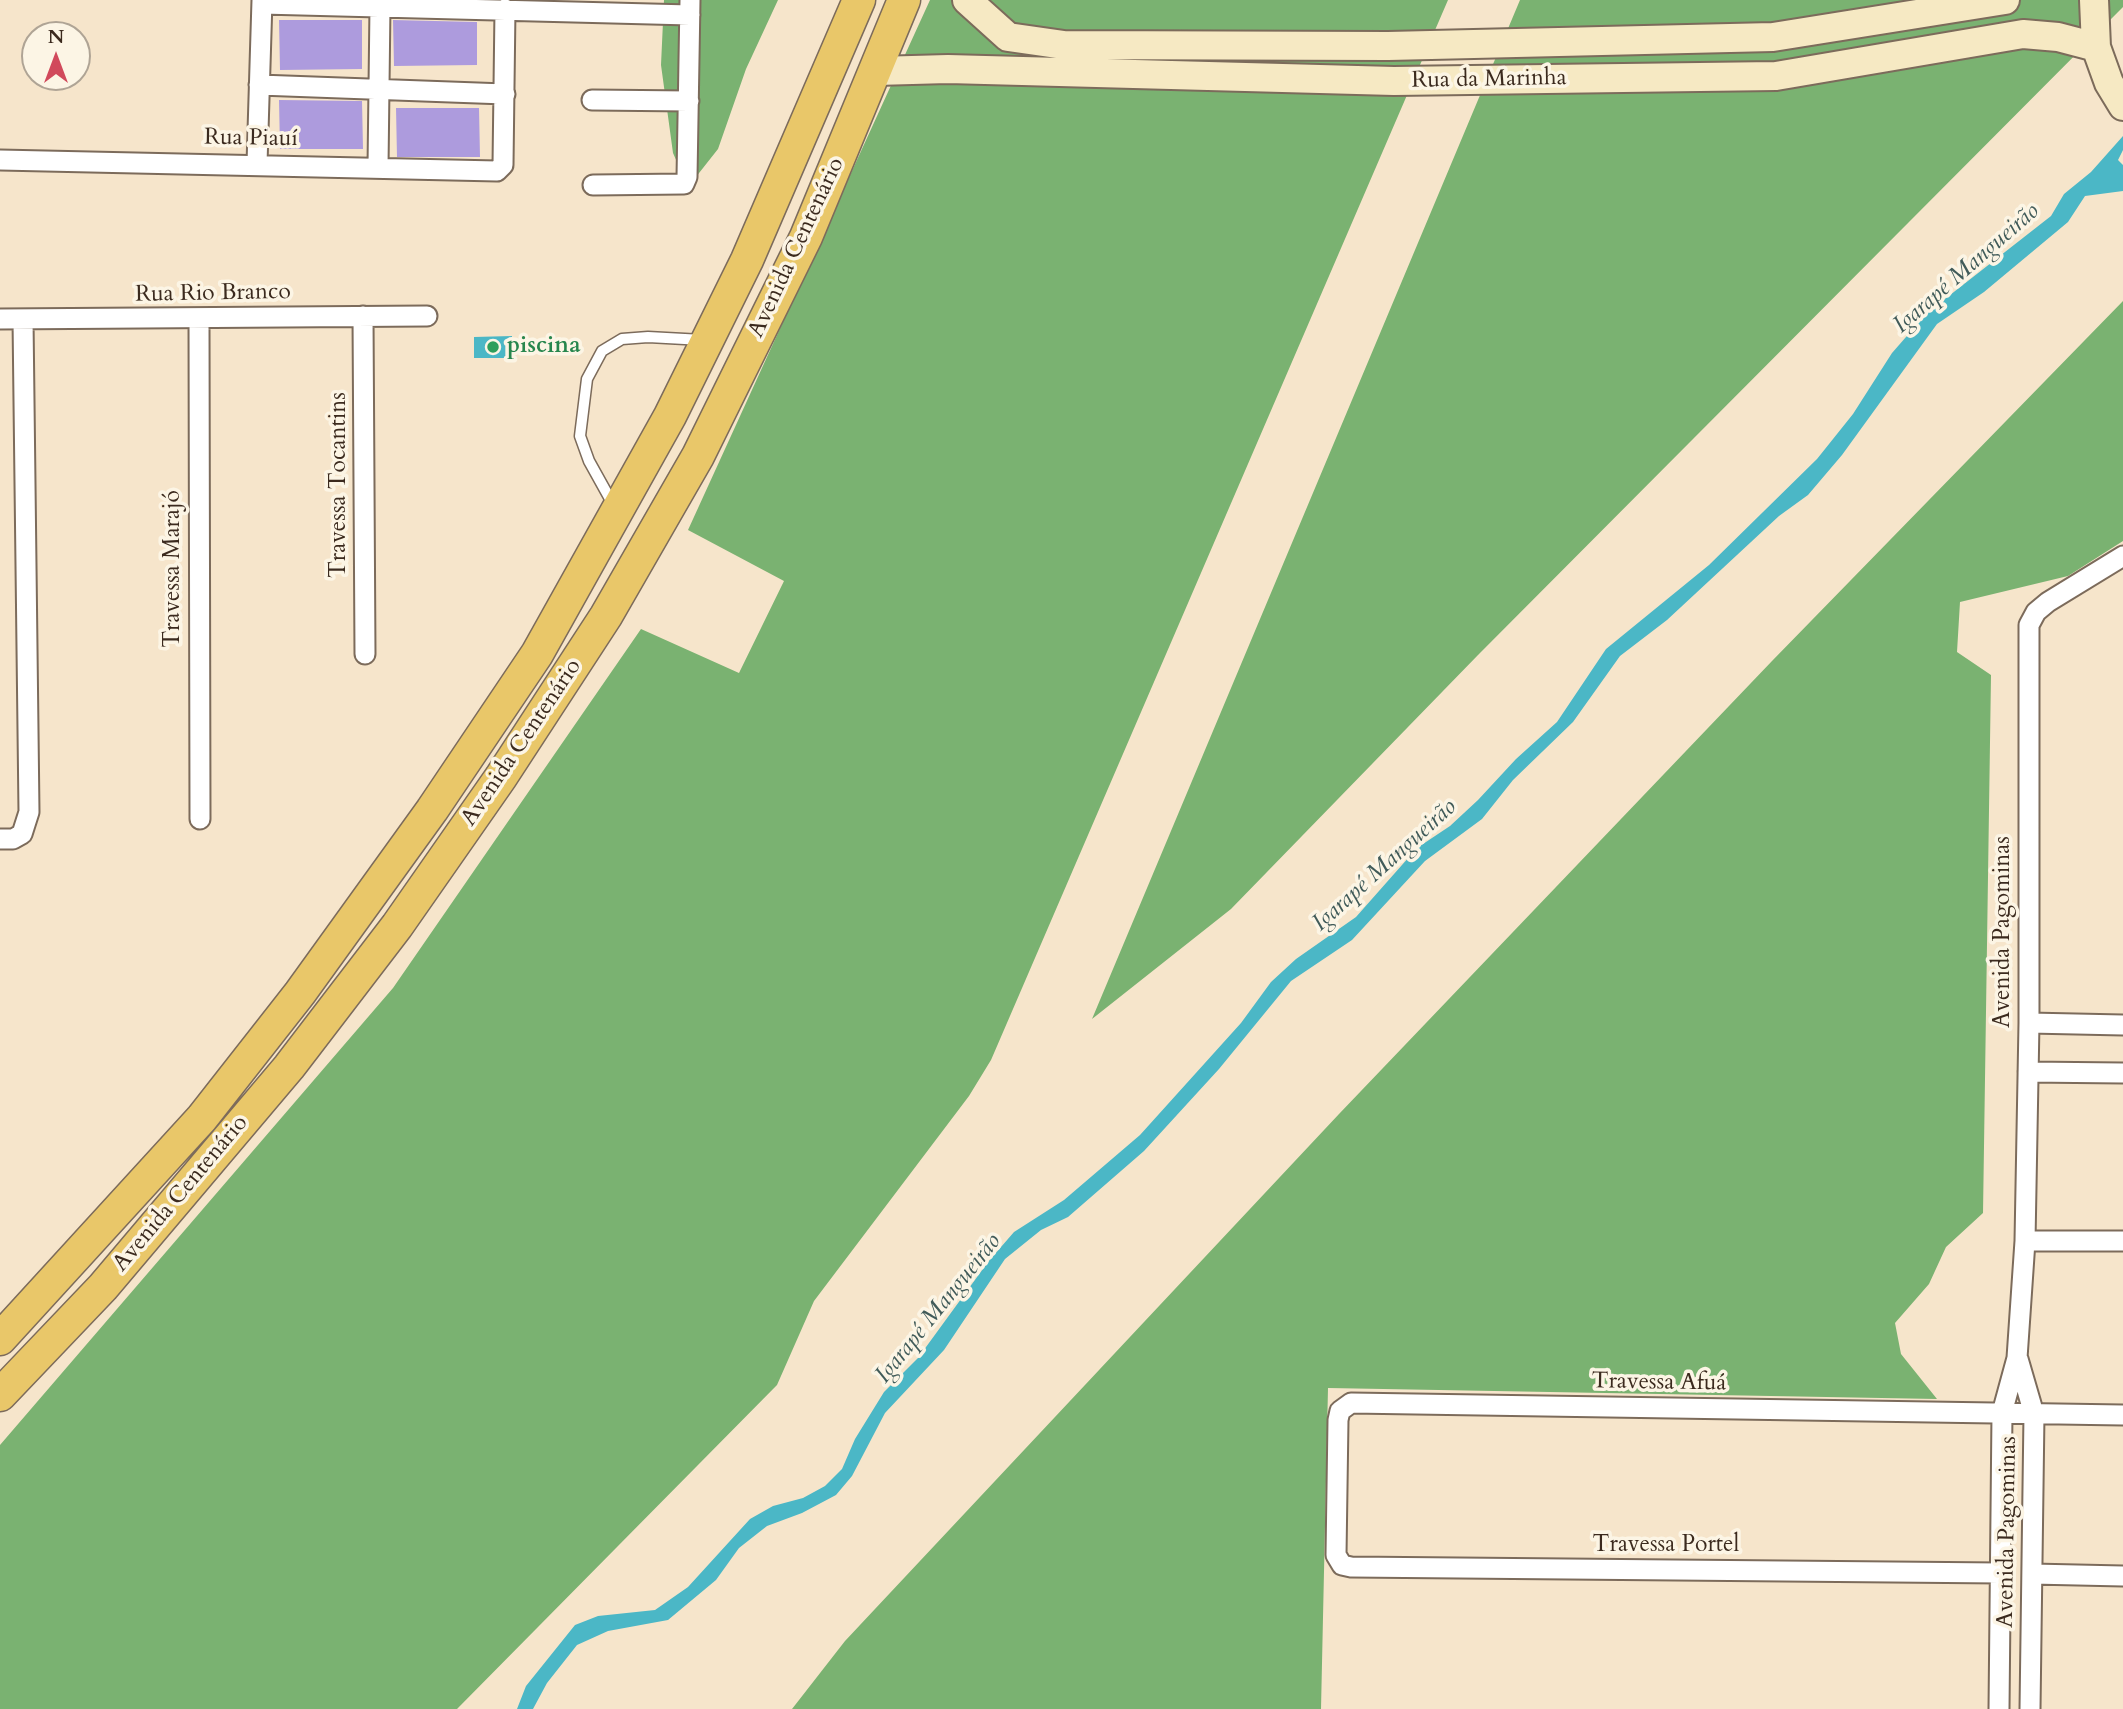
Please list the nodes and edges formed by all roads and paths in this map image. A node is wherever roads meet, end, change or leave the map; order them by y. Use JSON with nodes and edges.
{"nodes":[{"id":1,"x":859,"y":0,"type":"edge"},
{"id":2,"x":904,"y":0,"type":"edge"},
{"id":3,"x":967,"y":0,"type":"edge"},
{"id":4,"x":2005,"y":0,"type":"edge"},
{"id":5,"x":2094,"y":0,"type":"edge"},
{"id":6,"x":262,"y":2,"type":"edge"},
{"id":7,"x":380,"y":6,"type":"junction"},
{"id":8,"x":690,"y":8,"type":"edge"},
{"id":9,"x":505,"y":9,"type":"junction"},
{"id":10,"x":2096,"y":47,"type":"junction"},
{"id":11,"x":876,"y":71,"type":"junction"},
{"id":12,"x":259,"y":85,"type":"junction"},
{"id":13,"x":378,"y":89,"type":"junction"},
{"id":14,"x":505,"y":94,"type":"junction"},
{"id":15,"x":592,"y":100,"type":"dead end"},
{"id":16,"x":689,"y":101,"type":"junction"},
{"id":17,"x":2123,"y":106,"type":"edge"},
{"id":18,"x":0,"y":160,"type":"edge"},
{"id":19,"x":257,"y":163,"type":"junction"},
{"id":20,"x":378,"y":167,"type":"junction"},
{"id":21,"x":593,"y":185,"type":"dead end"},
{"id":22,"x":363,"y":316,"type":"junction"},
{"id":23,"x":427,"y":316,"type":"dead end"},
{"id":24,"x":0,"y":319,"type":"edge"},
{"id":25,"x":23,"y":319,"type":"junction"},
{"id":26,"x":199,"y":319,"type":"junction"},
{"id":27,"x":707,"y":340,"type":"junction"},
{"id":28,"x":617,"y":510,"type":"junction"},
{"id":29,"x":2123,"y":556,"type":"edge"},
{"id":30,"x":365,"y":653,"type":"dead end"},
{"id":31,"x":200,"y":819,"type":"dead end"},
{"id":32,"x":0,"y":839,"type":"edge"},
{"id":33,"x":2029,"y":1023,"type":"junction"},
{"id":34,"x":2123,"y":1025,"type":"edge"},
{"id":35,"x":2028,"y":1072,"type":"junction"},
{"id":36,"x":2123,"y":1073,"type":"edge"},
{"id":37,"x":2025,"y":1241,"type":"junction"},
{"id":38,"x":2123,"y":1241,"type":"edge"},
{"id":39,"x":0,"y":1339,"type":"edge"},
{"id":40,"x":2017,"y":1358,"type":"junction"},
{"id":41,"x":0,"y":1395,"type":"edge"},
{"id":42,"x":2002,"y":1413,"type":"junction"},
{"id":43,"x":2034,"y":1414,"type":"junction"},
{"id":44,"x":2123,"y":1415,"type":"edge"},
{"id":45,"x":1336,"y":1555,"type":"joint"},
{"id":46,"x":2000,"y":1573,"type":"junction"},
{"id":47,"x":2032,"y":1574,"type":"junction"},
{"id":48,"x":2123,"y":1577,"type":"edge"},
{"id":49,"x":1998,"y":1709,"type":"edge"},
{"id":50,"x":2030,"y":1709,"type":"edge"}],
"edges":[{"from":1,"to":27,"type":"main road","name":"Avenida Centenário"},
{"from":2,"to":11,"type":"main road","name":"Avenida Centenário"},
{"from":3,"to":4,"type":"main road","name":"Rua da Marinha"},
{"from":5,"to":10,"type":"main road"},
{"from":6,"to":7,"type":"street"},
{"from":6,"to":12,"type":"street"},
{"from":7,"to":9,"type":"street"},
{"from":7,"to":13,"type":"street"},
{"from":8,"to":9,"type":"street"},
{"from":8,"to":16,"type":"street"},
{"from":9,"to":14,"type":"street"},
{"from":10,"to":11,"type":"main road","name":"Rua da Marinha"},
{"from":10,"to":17,"type":"main road"},
{"from":11,"to":41,"type":"main road","name":"Avenida Centenário"},
{"from":12,"to":13,"type":"street"},
{"from":12,"to":19,"type":"street"},
{"from":13,"to":14,"type":"street"},
{"from":13,"to":20,"type":"street"},
{"from":14,"to":20,"type":"street","name":"Rua Piauí"},
{"from":15,"to":16,"type":"street"},
{"from":16,"to":21,"type":"street"},
{"from":18,"to":19,"type":"street","name":"Rua Piauí"},
{"from":19,"to":20,"type":"street","name":"Rua Piauí"},
{"from":22,"to":23,"type":"street","name":"Rua Rio Branco"},
{"from":22,"to":26,"type":"street","name":"Rua Rio Branco"},
{"from":22,"to":30,"type":"street","name":"Travessa Tocantins"},
{"from":24,"to":25,"type":"street","name":"Rua Rio Branco"},
{"from":25,"to":26,"type":"street","name":"Rua Rio Branco"},
{"from":25,"to":32,"type":"street"},
{"from":26,"to":31,"type":"street","name":"Travessa Marajó"},
{"from":27,"to":28,"type":"main road","name":"Avenida Centenário"},
{"from":27,"to":28,"type":"lane"},
{"from":28,"to":39,"type":"main road","name":"Avenida Centenário"},
{"from":29,"to":33,"type":"street","name":"Avenida Pagominas"},
{"from":33,"to":34,"type":"street"},
{"from":33,"to":35,"type":"street","name":"Avenida Pagominas"},
{"from":35,"to":36,"type":"street"},
{"from":35,"to":37,"type":"street","name":"Avenida Pagominas"},
{"from":37,"to":38,"type":"street"},
{"from":37,"to":40,"type":"street","name":"Avenida Pagominas"},
{"from":40,"to":42,"type":"street","name":"Avenida Pagominas"},
{"from":40,"to":43,"type":"street","name":"Avenida Pagominas"},
{"from":42,"to":43,"type":"street","name":"Travessa Afuá"},
{"from":42,"to":45,"type":"street","name":"Travessa Afuá"},
{"from":42,"to":46,"type":"street","name":"Avenida Pagominas"},
{"from":43,"to":44,"type":"street","name":"Travessa Afuá"},
{"from":43,"to":47,"type":"street","name":"Avenida Pagominas"},
{"from":45,"to":46,"type":"street","name":"Travessa Portel"},
{"from":46,"to":49,"type":"street","name":"Avenida Pagominas"},
{"from":47,"to":48,"type":"street"},
{"from":47,"to":50,"type":"street","name":"Avenida Pagominas"}]}
